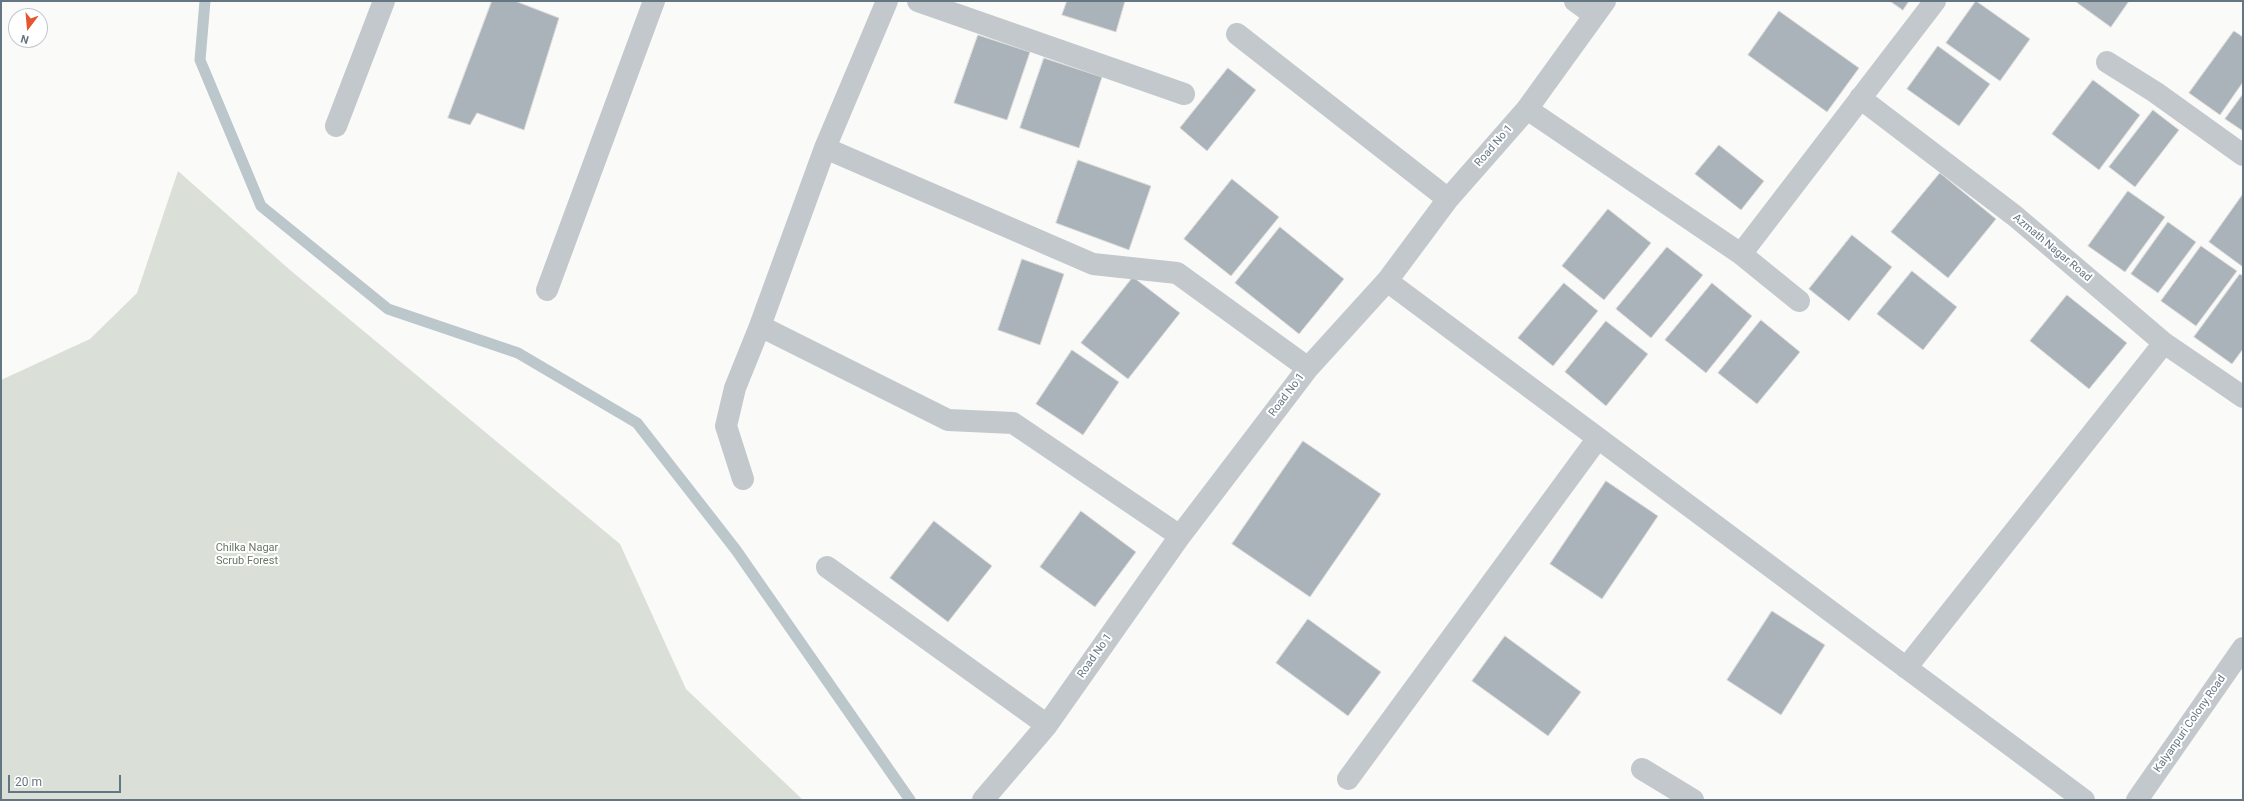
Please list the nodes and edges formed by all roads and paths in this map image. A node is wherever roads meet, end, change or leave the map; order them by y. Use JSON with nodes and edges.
{"nodes":[{"id":1,"x":384,"y":1,"type":"edge"},
{"id":2,"x":654,"y":1,"type":"edge"},
{"id":3,"x":887,"y":1,"type":"edge"},
{"id":4,"x":918,"y":1,"type":"edge"},
{"id":5,"x":1575,"y":1,"type":"edge"},
{"id":6,"x":1935,"y":1,"type":"edge"},
{"id":7,"x":1600,"y":8,"type":"edge"},
{"id":8,"x":1237,"y":34,"type":"dead end"},
{"id":9,"x":2107,"y":62,"type":"dead end"},
{"id":10,"x":1184,"y":94,"type":"dead end"},
{"id":11,"x":1860,"y":98,"type":"junction"},
{"id":12,"x":1527,"y":109,"type":"junction"},
{"id":13,"x":336,"y":126,"type":"dead end"},
{"id":14,"x":825,"y":148,"type":"junction"},
{"id":15,"x":2243,"y":155,"type":"edge"},
{"id":16,"x":1448,"y":199,"type":"junction"},
{"id":17,"x":1741,"y":254,"type":"junction"},
{"id":18,"x":1387,"y":281,"type":"junction"},
{"id":19,"x":547,"y":290,"type":"dead end"},
{"id":20,"x":1799,"y":301,"type":"dead end"},
{"id":21,"x":760,"y":326,"type":"junction"},
{"id":22,"x":2164,"y":343,"type":"junction"},
{"id":23,"x":1308,"y":368,"type":"junction"},
{"id":24,"x":2243,"y":398,"type":"edge"},
{"id":25,"x":1598,"y":438,"type":"junction"},
{"id":26,"x":743,"y":479,"type":"dead end"},
{"id":27,"x":1180,"y":536,"type":"junction"},
{"id":28,"x":828,"y":567,"type":"dead end"},
{"id":29,"x":2241,"y":654,"type":"edge"},
{"id":30,"x":1906,"y":668,"type":"junction"},
{"id":31,"x":1047,"y":725,"type":"junction"},
{"id":32,"x":1642,"y":769,"type":"dead end"},
{"id":33,"x":1348,"y":779,"type":"dead end"},
{"id":34,"x":983,"y":800,"type":"edge"},
{"id":35,"x":1693,"y":800,"type":"edge"},
{"id":36,"x":2084,"y":800,"type":"edge"},
{"id":37,"x":2138,"y":800,"type":"edge"}],
"edges":[{"from":1,"to":13,"type":"street"},
{"from":2,"to":19,"type":"street"},
{"from":3,"to":14,"type":"street"},
{"from":4,"to":10,"type":"street"},
{"from":5,"to":7,"type":"street"},
{"from":6,"to":11,"type":"street"},
{"from":7,"to":12,"type":"street","name":"Road No 1"},
{"from":8,"to":16,"type":"street"},
{"from":9,"to":15,"type":"street"},
{"from":11,"to":17,"type":"street"},
{"from":11,"to":22,"type":"street","name":"Azmath Nagar Road"},
{"from":12,"to":16,"type":"street","name":"Road No 1"},
{"from":12,"to":17,"type":"street"},
{"from":14,"to":21,"type":"street"},
{"from":14,"to":23,"type":"street"},
{"from":16,"to":18,"type":"street","name":"Road No 1"},
{"from":17,"to":20,"type":"street"},
{"from":18,"to":23,"type":"street","name":"Road No 1"},
{"from":18,"to":25,"type":"street"},
{"from":21,"to":26,"type":"street"},
{"from":21,"to":27,"type":"street"},
{"from":22,"to":24,"type":"street","name":"Azmath Nagar Road"},
{"from":22,"to":30,"type":"street"},
{"from":23,"to":27,"type":"street","name":"Road No 1"},
{"from":25,"to":30,"type":"street"},
{"from":25,"to":33,"type":"street"},
{"from":27,"to":31,"type":"street","name":"Road No 1"},
{"from":28,"to":31,"type":"street"},
{"from":29,"to":37,"type":"street","name":"Kalyanpuri Colony Road"},
{"from":30,"to":36,"type":"street"},
{"from":31,"to":34,"type":"street","name":"Road No 1"},
{"from":32,"to":35,"type":"street"}]}
